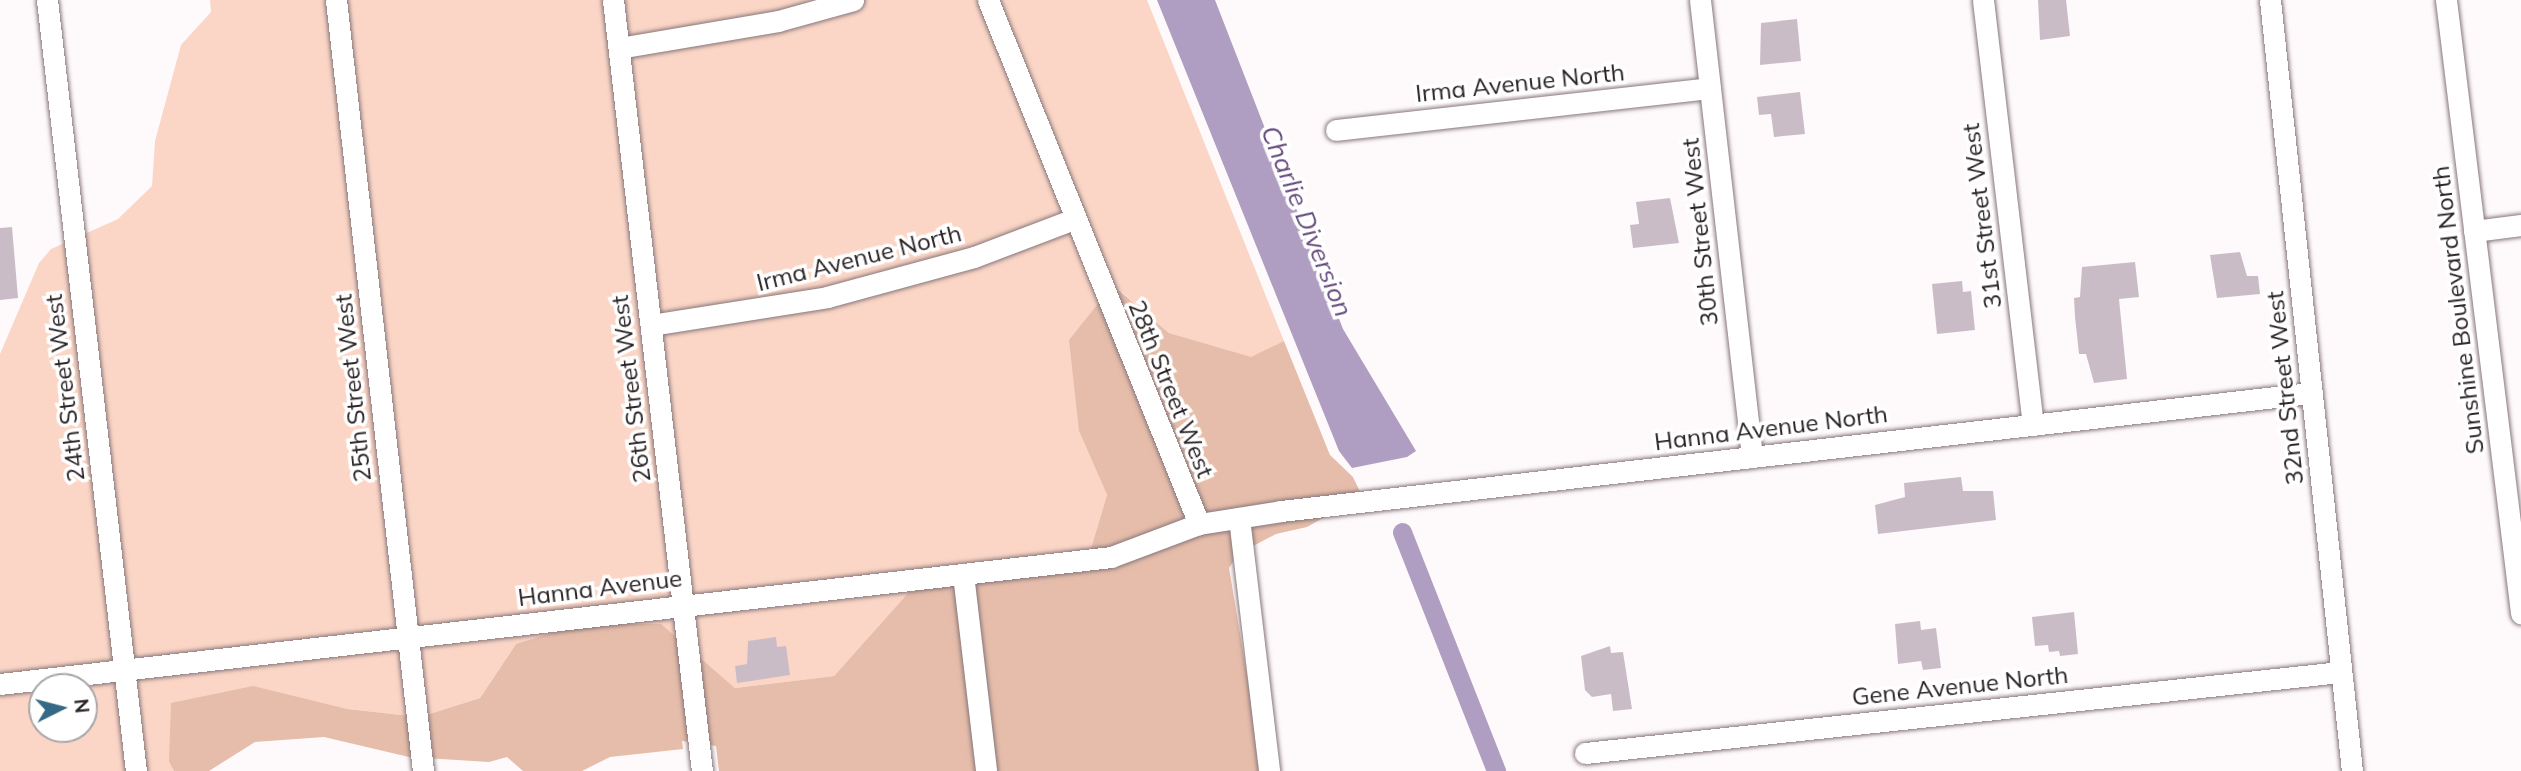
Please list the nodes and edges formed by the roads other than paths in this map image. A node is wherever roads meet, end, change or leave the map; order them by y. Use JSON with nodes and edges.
{"nodes":[{"id":1,"x":47,"y":0,"type":"edge"},
{"id":2,"x":335,"y":0,"type":"edge"},
{"id":3,"x":613,"y":0,"type":"edge"},
{"id":4,"x":853,"y":0,"type":"edge"},
{"id":5,"x":988,"y":0,"type":"edge"},
{"id":6,"x":1700,"y":0,"type":"edge"},
{"id":7,"x":1983,"y":0,"type":"edge"},
{"id":8,"x":2270,"y":0,"type":"edge"},
{"id":9,"x":2446,"y":0,"type":"edge"},
{"id":10,"x":619,"y":48,"type":"junction"},
{"id":11,"x":1710,"y":88,"type":"junction"},
{"id":12,"x":1336,"y":130,"type":"dead end"},
{"id":13,"x":1074,"y":219,"type":"junction"},
{"id":14,"x":2521,"y":225,"type":"edge"},
{"id":15,"x":2474,"y":231,"type":"junction"},
{"id":16,"x":650,"y":325,"type":"junction"},
{"id":17,"x":2311,"y":393,"type":"junction"},
{"id":18,"x":2033,"y":425,"type":"junction"},
{"id":19,"x":1752,"y":457,"type":"junction"},
{"id":20,"x":1239,"y":518,"type":"junction"},
{"id":21,"x":1199,"y":524,"type":"junction"},
{"id":22,"x":962,"y":574,"type":"junction"},
{"id":23,"x":683,"y":605,"type":"junction"},
{"id":24,"x":2521,"y":613,"type":"edge"},
{"id":25,"x":408,"y":637,"type":"junction"},
{"id":26,"x":124,"y":670,"type":"junction"},
{"id":27,"x":2341,"y":672,"type":"junction"},
{"id":28,"x":0,"y":684,"type":"edge"},
{"id":29,"x":1585,"y":753,"type":"dead end"},
{"id":30,"x":136,"y":771,"type":"edge"},
{"id":31,"x":423,"y":771,"type":"edge"},
{"id":32,"x":702,"y":771,"type":"edge"},
{"id":33,"x":986,"y":771,"type":"edge"},
{"id":34,"x":1269,"y":771,"type":"edge"},
{"id":35,"x":2352,"y":771,"type":"edge"}],
"edges":[{"from":1,"to":26,"type":"street","name":"24th Street West"},
{"from":2,"to":25,"type":"street","name":"25th Street West"},
{"from":3,"to":10,"type":"street","name":"26th Street West"},
{"from":4,"to":10,"type":"street"},
{"from":5,"to":13,"type":"street","name":"28th Street West"},
{"from":6,"to":11,"type":"street","name":"30th Street West"},
{"from":7,"to":18,"type":"street","name":"31st Street West"},
{"from":8,"to":17,"type":"street","name":"32nd Street West"},
{"from":9,"to":15,"type":"street","name":"Sunshine Boulevard North"},
{"from":10,"to":16,"type":"street","name":"26th Street West"},
{"from":11,"to":12,"type":"street","name":"Irma Avenue North"},
{"from":11,"to":19,"type":"street","name":"30th Street West"},
{"from":13,"to":16,"type":"street","name":"Irma Avenue North"},
{"from":13,"to":21,"type":"street","name":"28th Street West"},
{"from":14,"to":15,"type":"street"},
{"from":15,"to":24,"type":"street","name":"Sunshine Boulevard North"},
{"from":16,"to":23,"type":"street","name":"26th Street West"},
{"from":17,"to":18,"type":"street","name":"Hanna Avenue North"},
{"from":17,"to":27,"type":"street","name":"32nd Street West"},
{"from":18,"to":19,"type":"street","name":"Hanna Avenue North"},
{"from":19,"to":20,"type":"street","name":"Hanna Avenue North"},
{"from":20,"to":21,"type":"street"},
{"from":20,"to":34,"type":"street"},
{"from":21,"to":22,"type":"street","name":"Hanna Avenue"},
{"from":22,"to":23,"type":"street","name":"Hanna Avenue"},
{"from":22,"to":33,"type":"street"},
{"from":23,"to":25,"type":"street","name":"Hanna Avenue"},
{"from":23,"to":32,"type":"street","name":"26th Street West"},
{"from":25,"to":26,"type":"street","name":"Hanna Avenue"},
{"from":25,"to":31,"type":"street","name":"25th Street West"},
{"from":26,"to":28,"type":"street","name":"Hanna Avenue"},
{"from":26,"to":30,"type":"street","name":"24th Street West"},
{"from":27,"to":29,"type":"street","name":"Gene Avenue North"},
{"from":27,"to":35,"type":"street","name":"32nd Street West"}]}
